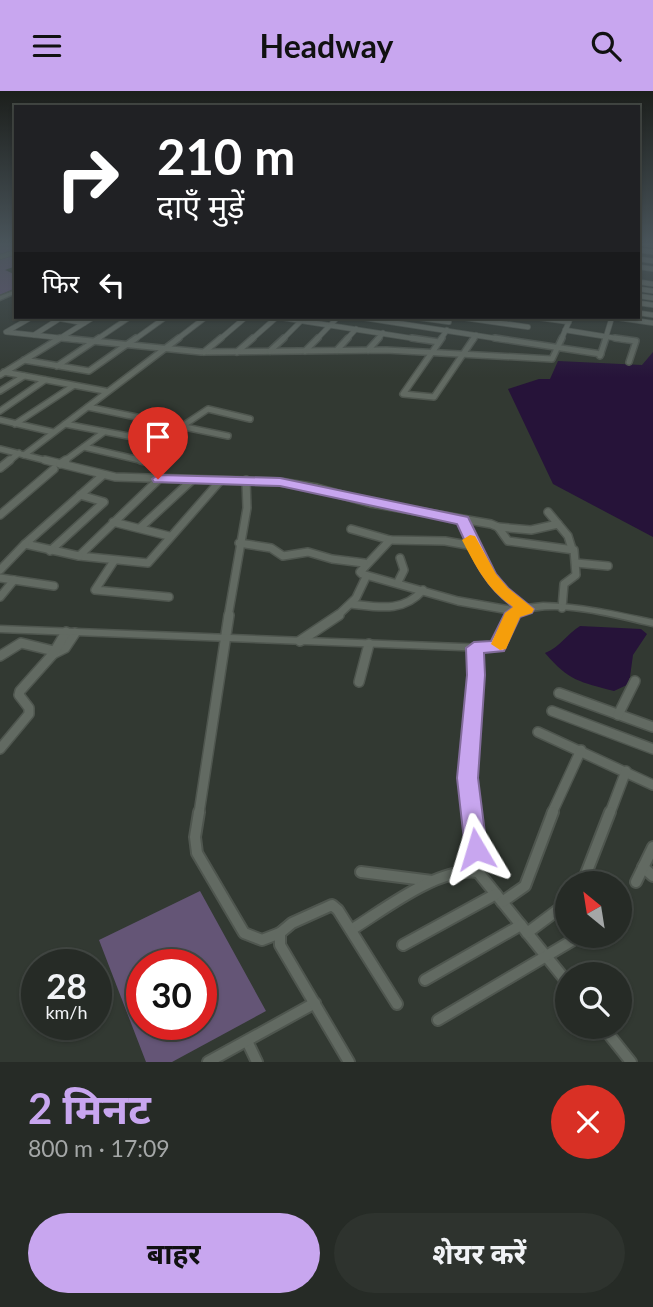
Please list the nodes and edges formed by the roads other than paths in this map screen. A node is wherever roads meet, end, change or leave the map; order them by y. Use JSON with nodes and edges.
{"nodes":[{"id":1,"x":29,"y":319,"type":"edge"},
{"id":2,"x":60,"y":319,"type":"joint"},
{"id":3,"x":90,"y":319,"type":"edge"},
{"id":4,"x":127,"y":319,"type":"edge"},
{"id":5,"x":163,"y":319,"type":"edge"},
{"id":6,"x":202,"y":319,"type":"edge"},
{"id":7,"x":244,"y":319,"type":"edge"},
{"id":8,"x":275,"y":319,"type":"edge"},
{"id":9,"x":289,"y":319,"type":"edge"},
{"id":10,"x":336,"y":319,"type":"edge"},
{"id":11,"x":386,"y":319,"type":"edge"},
{"id":12,"x":453,"y":319,"type":"edge"},
{"id":13,"x":487,"y":319,"type":"edge"},
{"id":14,"x":532,"y":319,"type":"edge"},
{"id":15,"x":570,"y":319,"type":"edge"},
{"id":16,"x":611,"y":319,"type":"edge"},
{"id":17,"x":626,"y":319,"type":"edge"},
{"id":18,"x":301,"y":321,"type":"junction"},
{"id":19,"x":84,"y":323,"type":"junction"},
{"id":20,"x":653,"y":323,"type":"edge"},
{"id":21,"x":330,"y":325,"type":"junction"},
{"id":22,"x":528,"y":327,"type":"junction"},
{"id":23,"x":356,"y":329,"type":"junction"},
{"id":24,"x":445,"y":330,"type":"junction"},
{"id":25,"x":565,"y":330,"type":"junction"},
{"id":26,"x":383,"y":333,"type":"junction"},
{"id":27,"x":32,"y":335,"type":"junction"},
{"id":28,"x":476,"y":335,"type":"junction"},
{"id":29,"x":606,"y":336,"type":"junction"},
{"id":30,"x":60,"y":338,"type":"junction"},
{"id":31,"x":411,"y":338,"type":"junction"},
{"id":32,"x":93,"y":342,"type":"junction"},
{"id":33,"x":439,"y":342,"type":"junction"},
{"id":34,"x":521,"y":342,"type":"junction"},
{"id":35,"x":125,"y":345,"type":"junction"},
{"id":36,"x":557,"y":347,"type":"junction"},
{"id":37,"x":162,"y":348,"type":"junction"},
{"id":38,"x":337,"y":350,"type":"junction"},
{"id":39,"x":368,"y":350,"type":"junction"},
{"id":40,"x":270,"y":351,"type":"junction"},
{"id":41,"x":305,"y":351,"type":"junction"},
{"id":42,"x":401,"y":351,"type":"junction"},
{"id":43,"x":204,"y":352,"type":"junction"},
{"id":44,"x":237,"y":352,"type":"junction"},
{"id":45,"x":431,"y":352,"type":"junction"},
{"id":46,"x":463,"y":354,"type":"junction"},
{"id":47,"x":24,"y":360,"type":"junction"},
{"id":48,"x":629,"y":362,"type":"dead end"},
{"id":49,"x":57,"y":366,"type":"junction"},
{"id":50,"x":2,"y":373,"type":"edge"},
{"id":51,"x":25,"y":376,"type":"junction"},
{"id":52,"x":45,"y":380,"type":"junction"},
{"id":53,"x":73,"y":386,"type":"junction"},
{"id":54,"x":0,"y":391,"type":"edge"},
{"id":55,"x":105,"y":391,"type":"junction"},
{"id":56,"x":88,"y":407,"type":"junction"},
{"id":57,"x":0,"y":411,"type":"edge"},
{"id":58,"x":250,"y":419,"type":"dead end"},
{"id":59,"x":0,"y":420,"type":"edge"},
{"id":60,"x":15,"y":424,"type":"junction"},
{"id":61,"x":65,"y":424,"type":"junction"},
{"id":62,"x":184,"y":425,"type":"junction"},
{"id":63,"x":53,"y":432,"type":"junction"},
{"id":64,"x":104,"y":432,"type":"junction"},
{"id":65,"x":228,"y":436,"type":"dead end"},
{"id":66,"x":175,"y":445,"type":"dead end"},
{"id":67,"x":84,"y":447,"type":"junction"},
{"id":68,"x":0,"y":449,"type":"edge"},
{"id":69,"x":21,"y":454,"type":"junction"},
{"id":70,"x":149,"y":462,"type":"dead end"},
{"id":71,"x":57,"y":467,"type":"junction"},
{"id":72,"x":0,"y":468,"type":"edge"},
{"id":73,"x":103,"y":475,"type":"junction"},
{"id":74,"x":158,"y":479,"type":"junction"},
{"id":75,"x":246,"y":480,"type":"junction"},
{"id":76,"x":191,"y":481,"type":"junction"},
{"id":77,"x":220,"y":481,"type":"junction"},
{"id":78,"x":80,"y":495,"type":"junction"},
{"id":79,"x":0,"y":506,"type":"edge"},
{"id":80,"x":8,"y":508,"type":"junction"},
{"id":81,"x":548,"y":512,"type":"dead end"},
{"id":82,"x":0,"y":515,"type":"edge"},
{"id":83,"x":462,"y":520,"type":"junction"},
{"id":84,"x":113,"y":521,"type":"junction"},
{"id":85,"x":558,"y":524,"type":"junction"},
{"id":86,"x":498,"y":527,"type":"junction"},
{"id":87,"x":140,"y":528,"type":"junction"},
{"id":88,"x":351,"y":529,"type":"dead end"},
{"id":89,"x":169,"y":536,"type":"junction"},
{"id":90,"x":390,"y":540,"type":"junction"},
{"id":91,"x":239,"y":543,"type":"junction"},
{"id":92,"x":25,"y":544,"type":"junction"},
{"id":93,"x":473,"y":546,"type":"junction"},
{"id":94,"x":572,"y":549,"type":"junction"},
{"id":95,"x":50,"y":551,"type":"junction"},
{"id":96,"x":79,"y":556,"type":"junction"},
{"id":97,"x":400,"y":558,"type":"dead end"},
{"id":98,"x":114,"y":561,"type":"junction"},
{"id":99,"x":364,"y":563,"type":"junction"},
{"id":100,"x":576,"y":563,"type":"junction"},
{"id":101,"x":608,"y":566,"type":"dead end"},
{"id":102,"x":0,"y":570,"type":"edge"},
{"id":103,"x":366,"y":577,"type":"junction"},
{"id":104,"x":0,"y":578,"type":"edge"},
{"id":105,"x":14,"y":580,"type":"junction"},
{"id":106,"x":398,"y":582,"type":"junction"},
{"id":107,"x":54,"y":586,"type":"dead end"},
{"id":108,"x":423,"y":590,"type":"junction"},
{"id":109,"x":0,"y":597,"type":"edge"},
{"id":110,"x":169,"y":597,"type":"dead end"},
{"id":111,"x":351,"y":604,"type":"junction"},
{"id":112,"x":562,"y":608,"type":"junction"},
{"id":113,"x":526,"y":609,"type":"junction"},
{"id":114,"x":515,"y":611,"type":"junction"},
{"id":115,"x":653,"y":623,"type":"edge"},
{"id":116,"x":0,"y":629,"type":"edge"},
{"id":117,"x":71,"y":633,"type":"junction"},
{"id":118,"x":227,"y":640,"type":"junction"},
{"id":119,"x":300,"y":642,"type":"junction"},
{"id":120,"x":369,"y":644,"type":"junction"},
{"id":121,"x":474,"y":648,"type":"junction"},
{"id":122,"x":54,"y":652,"type":"junction"},
{"id":123,"x":0,"y":656,"type":"edge"},
{"id":124,"x":635,"y":681,"type":"dead end"},
{"id":125,"x":359,"y":682,"type":"dead end"},
{"id":126,"x":559,"y":693,"type":"dead end"},
{"id":127,"x":552,"y":711,"type":"dead end"},
{"id":128,"x":618,"y":715,"type":"junction"},
{"id":129,"x":653,"y":727,"type":"edge"},
{"id":130,"x":538,"y":732,"type":"dead end"},
{"id":131,"x":0,"y":749,"type":"edge"},
{"id":132,"x":653,"y":749,"type":"edge"},
{"id":133,"x":581,"y":750,"type":"junction"},
{"id":134,"x":626,"y":771,"type":"junction"},
{"id":135,"x":653,"y":785,"type":"edge"},
{"id":136,"x":653,"y":847,"type":"edge"},
{"id":137,"x":643,"y":867,"type":"junction"},
{"id":138,"x":587,"y":871,"type":"edge"},
{"id":139,"x":361,"y":872,"type":"dead end"},
{"id":140,"x":478,"y":873,"type":"junction"},
{"id":141,"x":653,"y":876,"type":"edge"},
{"id":142,"x":432,"y":881,"type":"junction"},
{"id":143,"x":636,"y":883,"type":"dead end"},
{"id":144,"x":499,"y":898,"type":"junction"},
{"id":145,"x":555,"y":910,"type":"edge"},
{"id":146,"x":524,"y":929,"type":"junction"},
{"id":147,"x":351,"y":930,"type":"junction"},
{"id":148,"x":279,"y":933,"type":"junction"},
{"id":149,"x":403,"y":945,"type":"dead end"},
{"id":150,"x":558,"y":949,"type":"edge"},
{"id":151,"x":546,"y":956,"type":"junction"},
{"id":152,"x":555,"y":967,"type":"edge"},
{"id":153,"x":425,"y":980,"type":"dead end"},
{"id":154,"x":315,"y":1003,"type":"junction"},
{"id":155,"x":397,"y":1004,"type":"dead end"},
{"id":156,"x":438,"y":1020,"type":"dead end"},
{"id":157,"x":613,"y":1039,"type":"edge"},
{"id":158,"x":247,"y":1041,"type":"junction"},
{"id":159,"x":208,"y":1062,"type":"edge"},
{"id":160,"x":257,"y":1062,"type":"edge"},
{"id":161,"x":349,"y":1062,"type":"edge"},
{"id":162,"x":631,"y":1062,"type":"edge"}],
"edges":[{"from":1,"to":27,"type":"street"},
{"from":2,"to":19,"type":"street"},
{"from":2,"to":27,"type":"street"},
{"from":3,"to":19,"type":"street"},
{"from":4,"to":32,"type":"street"},
{"from":5,"to":35,"type":"street"},
{"from":6,"to":37,"type":"street"},
{"from":7,"to":43,"type":"street"},
{"from":8,"to":44,"type":"street"},
{"from":9,"to":18,"type":"street"},
{"from":10,"to":21,"type":"street"},
{"from":11,"to":24,"type":"street"},
{"from":12,"to":24,"type":"street"},
{"from":13,"to":22,"type":"street"},
{"from":14,"to":22,"type":"street"},
{"from":15,"to":25,"type":"street"},
{"from":16,"to":29,"type":"street"},
{"from":17,"to":20,"type":"street"},
{"from":18,"to":21,"type":"street"},
{"from":18,"to":40,"type":"street"},
{"from":19,"to":30,"type":"street"},
{"from":21,"to":23,"type":"street"},
{"from":21,"to":41,"type":"street"},
{"from":22,"to":34,"type":"street"},
{"from":23,"to":26,"type":"street"},
{"from":23,"to":38,"type":"street"},
{"from":24,"to":28,"type":"street"},
{"from":24,"to":33,"type":"street"},
{"from":25,"to":29,"type":"street"},
{"from":25,"to":36,"type":"street"},
{"from":26,"to":31,"type":"street"},
{"from":26,"to":39,"type":"street"},
{"from":27,"to":30,"type":"street"},
{"from":28,"to":34,"type":"street"},
{"from":28,"to":46,"type":"street"},
{"from":29,"to":36,"type":"street"},
{"from":29,"to":48,"type":"street"},
{"from":30,"to":32,"type":"street"},
{"from":30,"to":47,"type":"street"},
{"from":31,"to":33,"type":"street"},
{"from":31,"to":42,"type":"street"},
{"from":32,"to":35,"type":"street"},
{"from":32,"to":49,"type":"street"},
{"from":33,"to":45,"type":"street"},
{"from":34,"to":36,"type":"street"},
{"from":35,"to":37,"type":"street"},
{"from":35,"to":49,"type":"street"},
{"from":36,"to":46,"type":"street"},
{"from":37,"to":43,"type":"street"},
{"from":37,"to":55,"type":"street"},
{"from":38,"to":39,"type":"street"},
{"from":38,"to":41,"type":"street"},
{"from":39,"to":42,"type":"street"},
{"from":40,"to":41,"type":"street"},
{"from":40,"to":44,"type":"street"},
{"from":42,"to":45,"type":"street"},
{"from":43,"to":44,"type":"street"},
{"from":45,"to":46,"type":"street"},
{"from":45,"to":46,"type":"street"},
{"from":47,"to":49,"type":"street"},
{"from":47,"to":50,"type":"street"},
{"from":50,"to":51,"type":"street"},
{"from":51,"to":52,"type":"street"},
{"from":51,"to":54,"type":"street"},
{"from":52,"to":53,"type":"street"},
{"from":52,"to":57,"type":"street"},
{"from":53,"to":55,"type":"street"},
{"from":53,"to":60,"type":"street"},
{"from":55,"to":56,"type":"street"},
{"from":56,"to":61,"type":"street"},
{"from":56,"to":62,"type":"street"},
{"from":58,"to":62,"type":"street"},
{"from":59,"to":60,"type":"street"},
{"from":60,"to":63,"type":"street"},
{"from":61,"to":63,"type":"street"},
{"from":61,"to":64,"type":"street"},
{"from":62,"to":65,"type":"street"},
{"from":63,"to":69,"type":"street"},
{"from":64,"to":66,"type":"street"},
{"from":64,"to":67,"type":"street"},
{"from":67,"to":70,"type":"street"},
{"from":67,"to":71,"type":"street"},
{"from":68,"to":69,"type":"street"},
{"from":69,"to":71,"type":"street"},
{"from":69,"to":72,"type":"street"},
{"from":71,"to":73,"type":"street"},
{"from":71,"to":80,"type":"street"},
{"from":73,"to":74,"type":"street"},
{"from":73,"to":78,"type":"street"},
{"from":74,"to":76,"type":"street"},
{"from":74,"to":84,"type":"street"},
{"from":75,"to":77,"type":"street"},
{"from":75,"to":83,"type":"street"},
{"from":75,"to":91,"type":"street"},
{"from":76,"to":77,"type":"street"},
{"from":76,"to":87,"type":"street"},
{"from":77,"to":89,"type":"street"},
{"from":78,"to":92,"type":"street"},
{"from":78,"to":95,"type":"street"},
{"from":79,"to":80,"type":"street"},
{"from":80,"to":82,"type":"street"},
{"from":81,"to":85,"type":"street"},
{"from":83,"to":86,"type":"street"},
{"from":83,"to":93,"type":"street"},
{"from":84,"to":87,"type":"street"},
{"from":84,"to":96,"type":"street"},
{"from":85,"to":86,"type":"street"},
{"from":85,"to":94,"type":"street"},
{"from":86,"to":94,"type":"street"},
{"from":87,"to":89,"type":"street"},
{"from":88,"to":90,"type":"street"},
{"from":89,"to":98,"type":"street"},
{"from":90,"to":93,"type":"street"},
{"from":90,"to":99,"type":"street"},
{"from":91,"to":99,"type":"street"},
{"from":91,"to":118,"type":"street"},
{"from":92,"to":95,"type":"street"},
{"from":92,"to":102,"type":"street"},
{"from":93,"to":113,"type":"street"},
{"from":94,"to":100,"type":"street"},
{"from":95,"to":96,"type":"street"},
{"from":96,"to":98,"type":"street"},
{"from":97,"to":106,"type":"street"},
{"from":98,"to":110,"type":"street"},
{"from":99,"to":103,"type":"street"},
{"from":100,"to":101,"type":"street"},
{"from":100,"to":112,"type":"street"},
{"from":103,"to":106,"type":"street"},
{"from":103,"to":111,"type":"street"},
{"from":104,"to":105,"type":"street"},
{"from":105,"to":107,"type":"street"},
{"from":105,"to":109,"type":"street"},
{"from":106,"to":108,"type":"street"},
{"from":108,"to":111,"type":"street"},
{"from":108,"to":114,"type":"street"},
{"from":111,"to":119,"type":"street"},
{"from":112,"to":113,"type":"street"},
{"from":112,"to":115,"type":"street"},
{"from":113,"to":114,"type":"street"},
{"from":114,"to":121,"type":"street"},
{"from":116,"to":117,"type":"street"},
{"from":117,"to":118,"type":"street"},
{"from":117,"to":122,"type":"street"},
{"from":118,"to":119,"type":"street"},
{"from":118,"to":148,"type":"street"},
{"from":119,"to":120,"type":"street"},
{"from":120,"to":121,"type":"street"},
{"from":120,"to":125,"type":"street"},
{"from":121,"to":140,"type":"street"},
{"from":122,"to":123,"type":"street"},
{"from":122,"to":131,"type":"street"},
{"from":124,"to":128,"type":"street"},
{"from":126,"to":128,"type":"street"},
{"from":127,"to":132,"type":"street"},
{"from":128,"to":129,"type":"street"},
{"from":130,"to":133,"type":"street"},
{"from":133,"to":134,"type":"street"},
{"from":133,"to":144,"type":"street"},
{"from":134,"to":135,"type":"street"},
{"from":134,"to":138,"type":"street"},
{"from":136,"to":137,"type":"street"},
{"from":137,"to":141,"type":"street"},
{"from":137,"to":143,"type":"street"},
{"from":139,"to":142,"type":"street"},
{"from":140,"to":142,"type":"street"},
{"from":140,"to":144,"type":"street"},
{"from":142,"to":147,"type":"street"},
{"from":144,"to":146,"type":"street"},
{"from":144,"to":149,"type":"street"},
{"from":145,"to":146,"type":"street"},
{"from":146,"to":151,"type":"street"},
{"from":146,"to":153,"type":"street"},
{"from":147,"to":148,"type":"street"},
{"from":147,"to":155,"type":"street"},
{"from":148,"to":154,"type":"street"},
{"from":150,"to":151,"type":"street"},
{"from":151,"to":152,"type":"street"},
{"from":151,"to":156,"type":"street"},
{"from":154,"to":158,"type":"street"},
{"from":154,"to":161,"type":"street"},
{"from":157,"to":162,"type":"street"},
{"from":158,"to":159,"type":"street"},
{"from":158,"to":160,"type":"street"}]}
